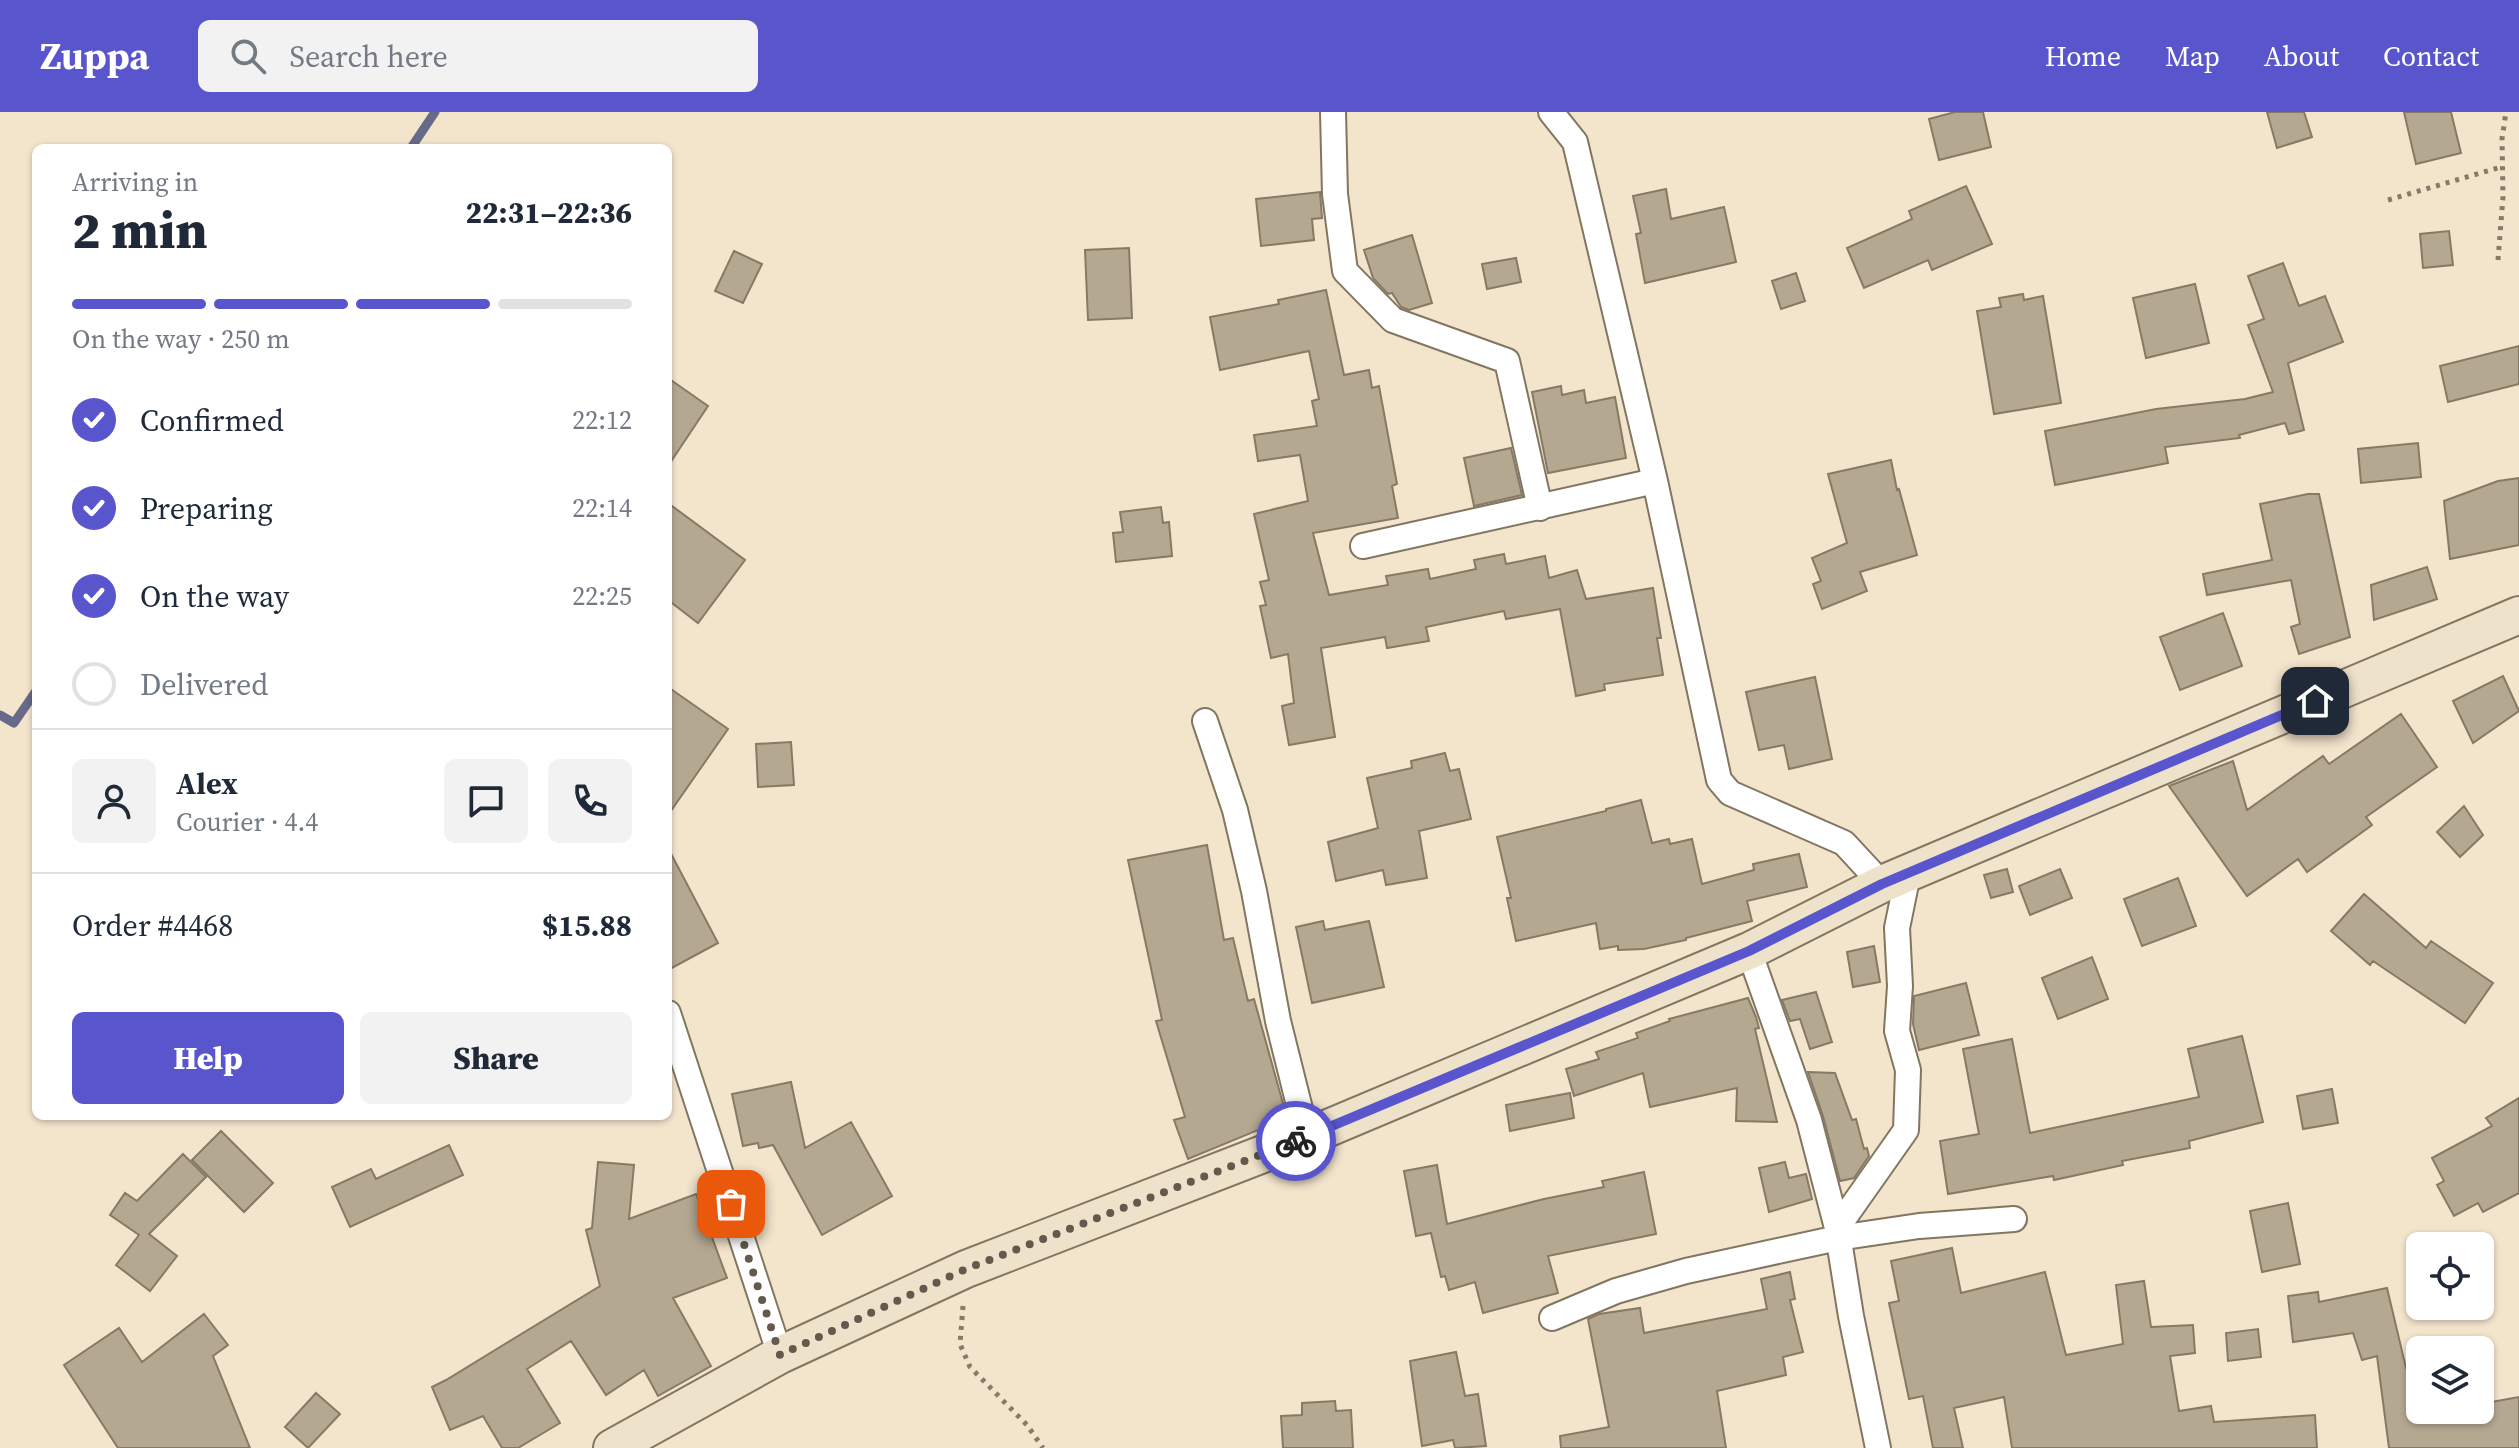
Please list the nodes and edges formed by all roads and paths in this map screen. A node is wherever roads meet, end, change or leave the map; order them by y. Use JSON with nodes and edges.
{"nodes":[{"id":1,"x":1333,"y":112,"type":"edge"},
{"id":2,"x":1551,"y":112,"type":"edge"},
{"id":3,"x":2506,"y":112,"type":"edge"},
{"id":4,"x":2501,"y":167,"type":"junction"},
{"id":5,"x":2388,"y":200,"type":"dead end"},
{"id":6,"x":2498,"y":260,"type":"dead end"},
{"id":7,"x":1655,"y":481,"type":"junction"},
{"id":8,"x":1540,"y":508,"type":"junction"},
{"id":9,"x":1363,"y":546,"type":"dead end"},
{"id":10,"x":2519,"y":615,"type":"edge"},
{"id":11,"x":1205,"y":721,"type":"dead end"},
{"id":12,"x":1895,"y":879,"type":"junction"},
{"id":13,"x":1749,"y":951,"type":"junction"},
{"id":14,"x":672,"y":1025,"type":"edge"},
{"id":15,"x":1307,"y":1137,"type":"junction"},
{"id":16,"x":2014,"y":1219,"type":"dead end"},
{"id":17,"x":1838,"y":1233,"type":"junction"},
{"id":18,"x":966,"y":1269,"type":"junction"},
{"id":19,"x":1552,"y":1318,"type":"dead end"},
{"id":20,"x":780,"y":1355,"type":"junction"},
{"id":21,"x":612,"y":1448,"type":"edge"},
{"id":22,"x":1043,"y":1448,"type":"edge"},
{"id":23,"x":1878,"y":1448,"type":"edge"}],
"edges":[{"from":1,"to":8,"type":"street"},
{"from":2,"to":7,"type":"street"},
{"from":3,"to":4,"type":"path"},
{"from":4,"to":5,"type":"path"},
{"from":4,"to":6,"type":"path"},
{"from":7,"to":8,"type":"street"},
{"from":7,"to":12,"type":"street"},
{"from":8,"to":9,"type":"street"},
{"from":10,"to":12,"type":"street"},
{"from":11,"to":15,"type":"street"},
{"from":12,"to":13,"type":"street"},
{"from":12,"to":17,"type":"street"},
{"from":13,"to":15,"type":"street"},
{"from":13,"to":17,"type":"street"},
{"from":14,"to":20,"type":"street"},
{"from":15,"to":18,"type":"street"},
{"from":16,"to":17,"type":"street"},
{"from":17,"to":19,"type":"street"},
{"from":17,"to":23,"type":"street"},
{"from":18,"to":20,"type":"street"},
{"from":18,"to":22,"type":"path"},
{"from":20,"to":21,"type":"street"}]}
